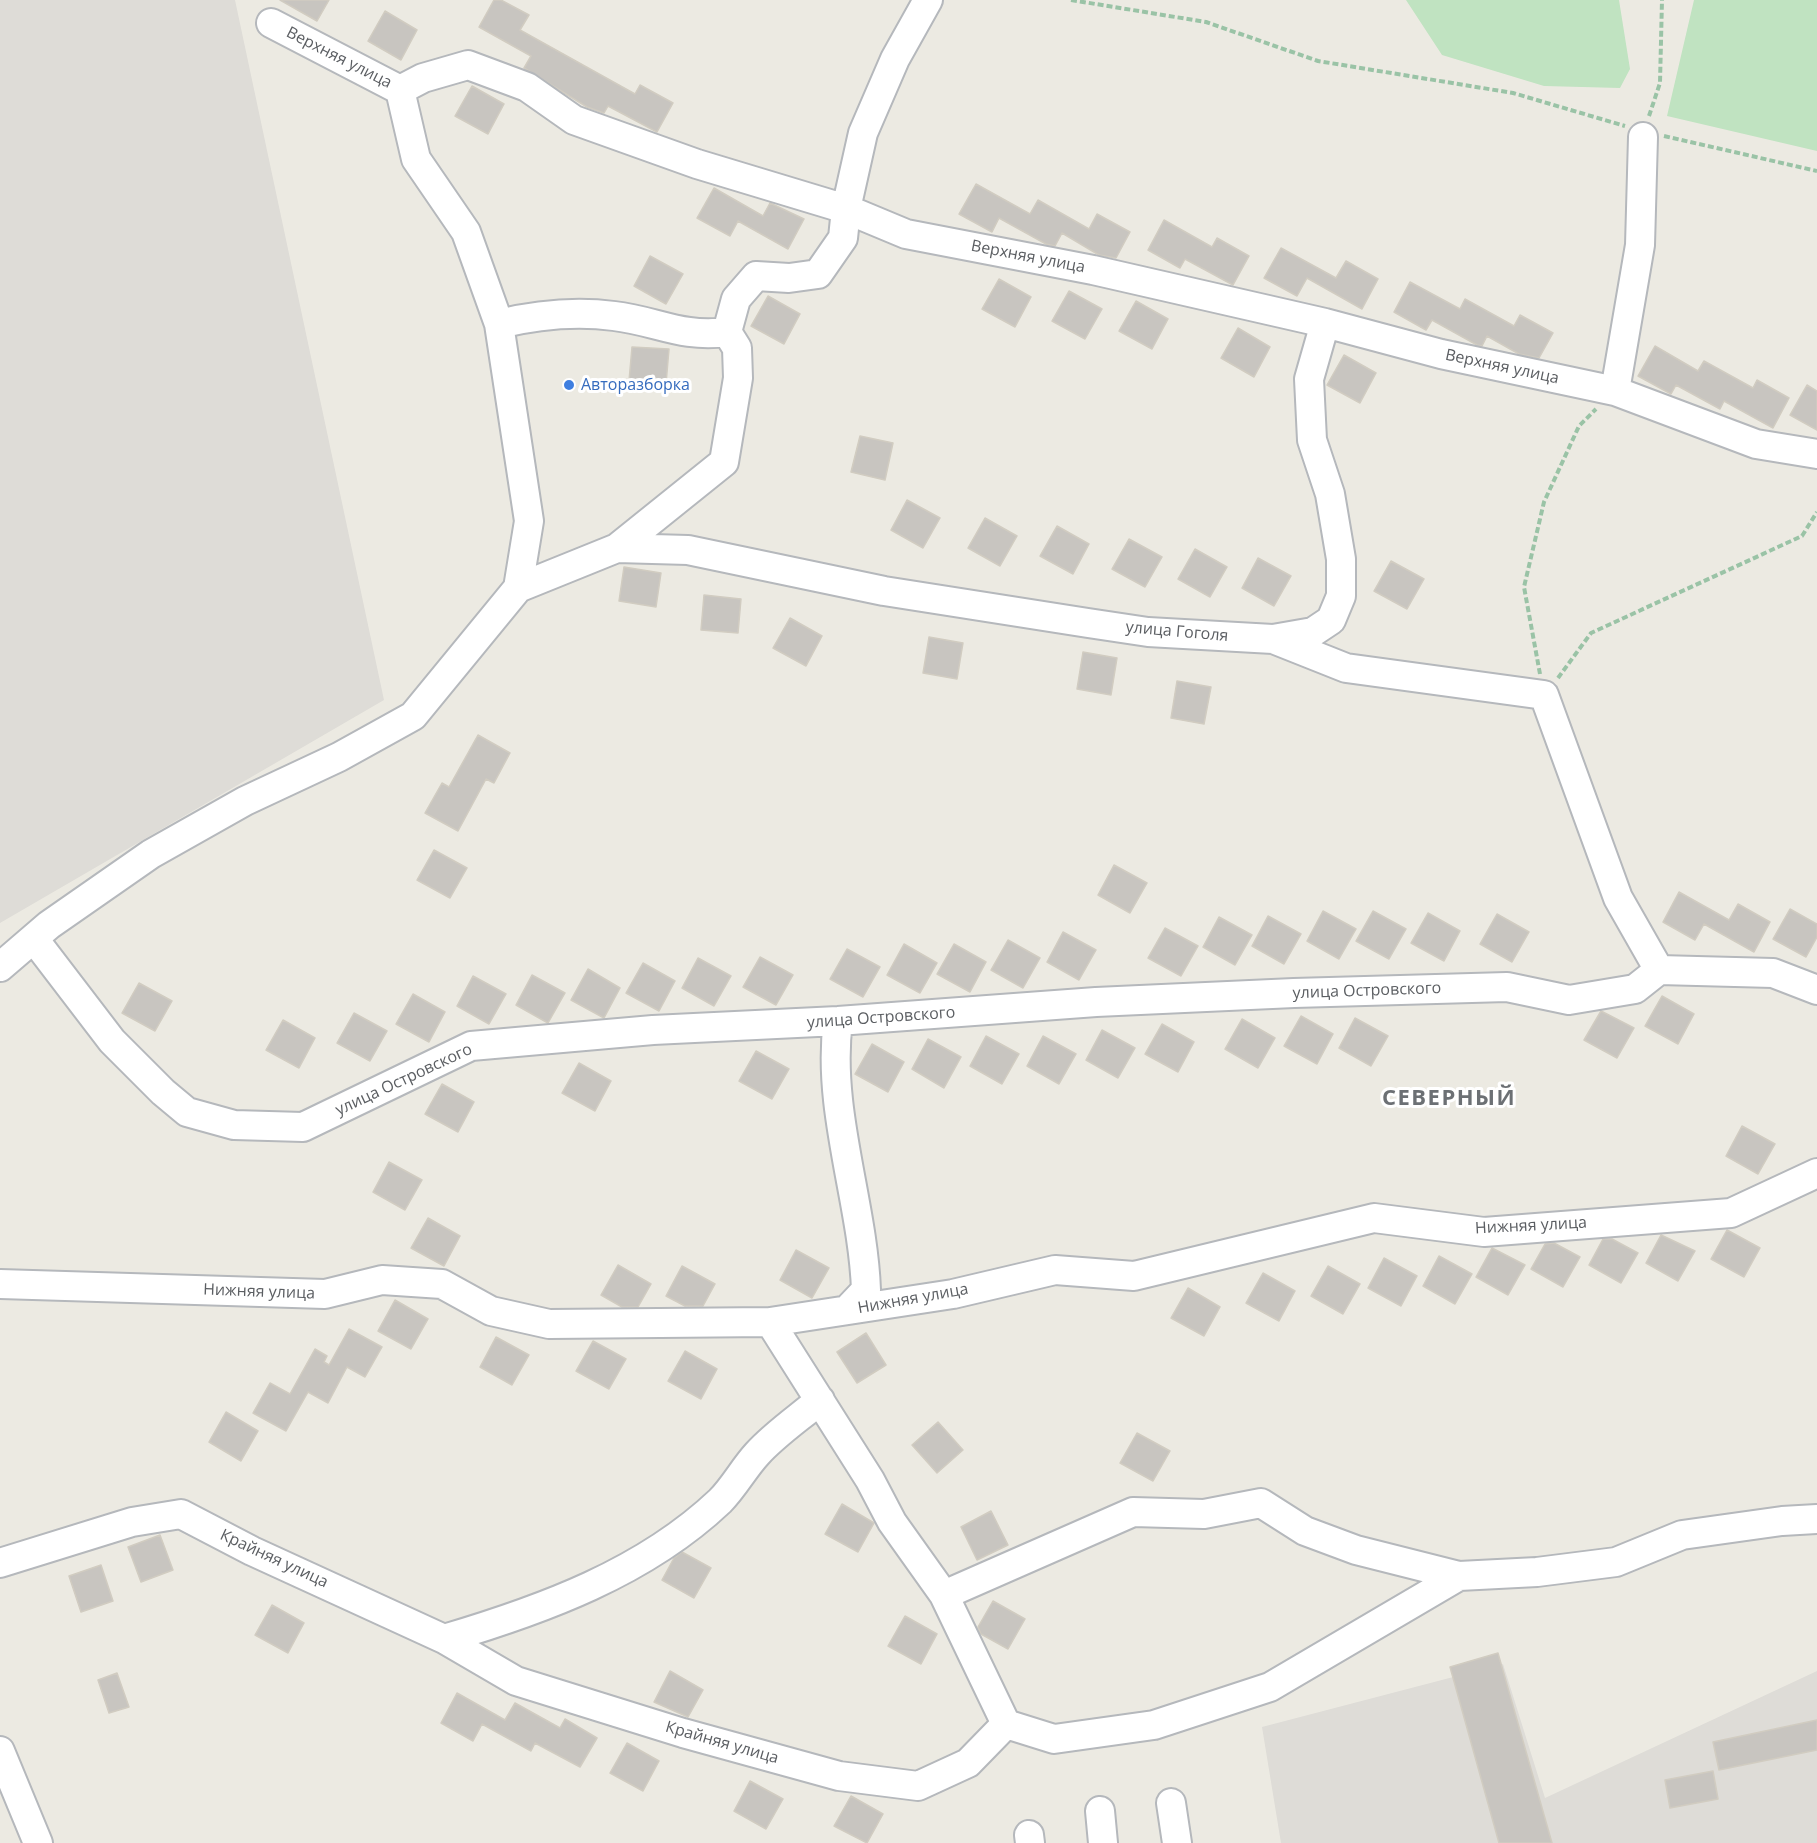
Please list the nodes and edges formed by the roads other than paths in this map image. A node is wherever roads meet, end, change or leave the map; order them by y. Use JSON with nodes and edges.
{"nodes":[{"id":1,"x":928,"y":0,"type":"edge"},
{"id":2,"x":271,"y":23,"type":"dead end"},
{"id":3,"x":400,"y":90,"type":"junction"},
{"id":4,"x":1644,"y":134,"type":"road end"},
{"id":5,"x":846,"y":209,"type":"junction"},
{"id":6,"x":1325,"y":323,"type":"junction"},
{"id":7,"x":499,"y":324,"type":"junction"},
{"id":8,"x":727,"y":332,"type":"junction"},
{"id":9,"x":1615,"y":391,"type":"junction"},
{"id":10,"x":1817,"y":454,"type":"edge"},
{"id":11,"x":617,"y":548,"type":"junction"},
{"id":12,"x":518,"y":588,"type":"junction"},
{"id":13,"x":1273,"y":639,"type":"junction"},
{"id":14,"x":34,"y":939,"type":"junction"},
{"id":15,"x":0,"y":967,"type":"edge"},
{"id":16,"x":1659,"y":970,"type":"junction"},
{"id":17,"x":1817,"y":990,"type":"edge"},
{"id":18,"x":838,"y":1021,"type":"junction"},
{"id":19,"x":1817,"y":1173,"type":"edge"},
{"id":20,"x":0,"y":1284,"type":"edge"},
{"id":21,"x":847,"y":1310,"type":"junction"},
{"id":22,"x":770,"y":1322,"type":"junction"},
{"id":23,"x":820,"y":1401,"type":"junction"},
{"id":24,"x":1817,"y":1519,"type":"edge"},
{"id":25,"x":0,"y":1563,"type":"edge"},
{"id":26,"x":1459,"y":1576,"type":"junction"},
{"id":27,"x":944,"y":1595,"type":"junction"},
{"id":28,"x":444,"y":1639,"type":"junction"},
{"id":29,"x":1006,"y":1725,"type":"junction"},
{"id":30,"x":0,"y":1751,"type":"edge"},
{"id":31,"x":1171,"y":1803,"type":"dead end"},
{"id":32,"x":1100,"y":1811,"type":"dead end"},
{"id":33,"x":24,"y":1829,"type":"edge"},
{"id":34,"x":38,"y":1843,"type":"edge"},
{"id":35,"x":1103,"y":1843,"type":"edge"},
{"id":36,"x":1177,"y":1843,"type":"edge"}],
"edges":[{"from":1,"to":5,"type":"street"},
{"from":2,"to":3,"type":"street","name":"Верхняя улица"},
{"from":3,"to":5,"type":"street","name":"Верхняя улица"},
{"from":3,"to":7,"type":"street"},
{"from":4,"to":9,"type":"street"},
{"from":5,"to":6,"type":"street","name":"Верхняя улица"},
{"from":5,"to":8,"type":"street"},
{"from":6,"to":9,"type":"street","name":"Верхняя улица"},
{"from":6,"to":13,"type":"street"},
{"from":7,"to":8,"type":"street"},
{"from":7,"to":12,"type":"street"},
{"from":8,"to":11,"type":"street"},
{"from":9,"to":10,"type":"street","name":"Верхняя улица"},
{"from":11,"to":12,"type":"street","name":"улица Гоголя"},
{"from":11,"to":13,"type":"street","name":"улица Гоголя"},
{"from":12,"to":14,"type":"street"},
{"from":13,"to":16,"type":"street","name":"улица Гоголя"},
{"from":14,"to":15,"type":"street"},
{"from":14,"to":18,"type":"street","name":"улица Островского"},
{"from":16,"to":17,"type":"street"},
{"from":16,"to":18,"type":"street","name":"улица Островского"},
{"from":18,"to":21,"type":"street"},
{"from":19,"to":21,"type":"street","name":"Нижняя улица"},
{"from":20,"to":22,"type":"street","name":"Нижняя улица"},
{"from":21,"to":22,"type":"street","name":"Нижняя улица"},
{"from":22,"to":23,"type":"street"},
{"from":23,"to":27,"type":"street"},
{"from":23,"to":28,"type":"street"},
{"from":24,"to":26,"type":"street"},
{"from":25,"to":28,"type":"street","name":"Крайняя улица"},
{"from":26,"to":27,"type":"street"},
{"from":26,"to":29,"type":"street"},
{"from":27,"to":29,"type":"street"},
{"from":28,"to":29,"type":"street","name":"Крайняя улица"},
{"from":30,"to":33,"type":"street"},
{"from":31,"to":36,"type":"street"},
{"from":32,"to":35,"type":"street"},
{"from":33,"to":34,"type":"street"}]}
